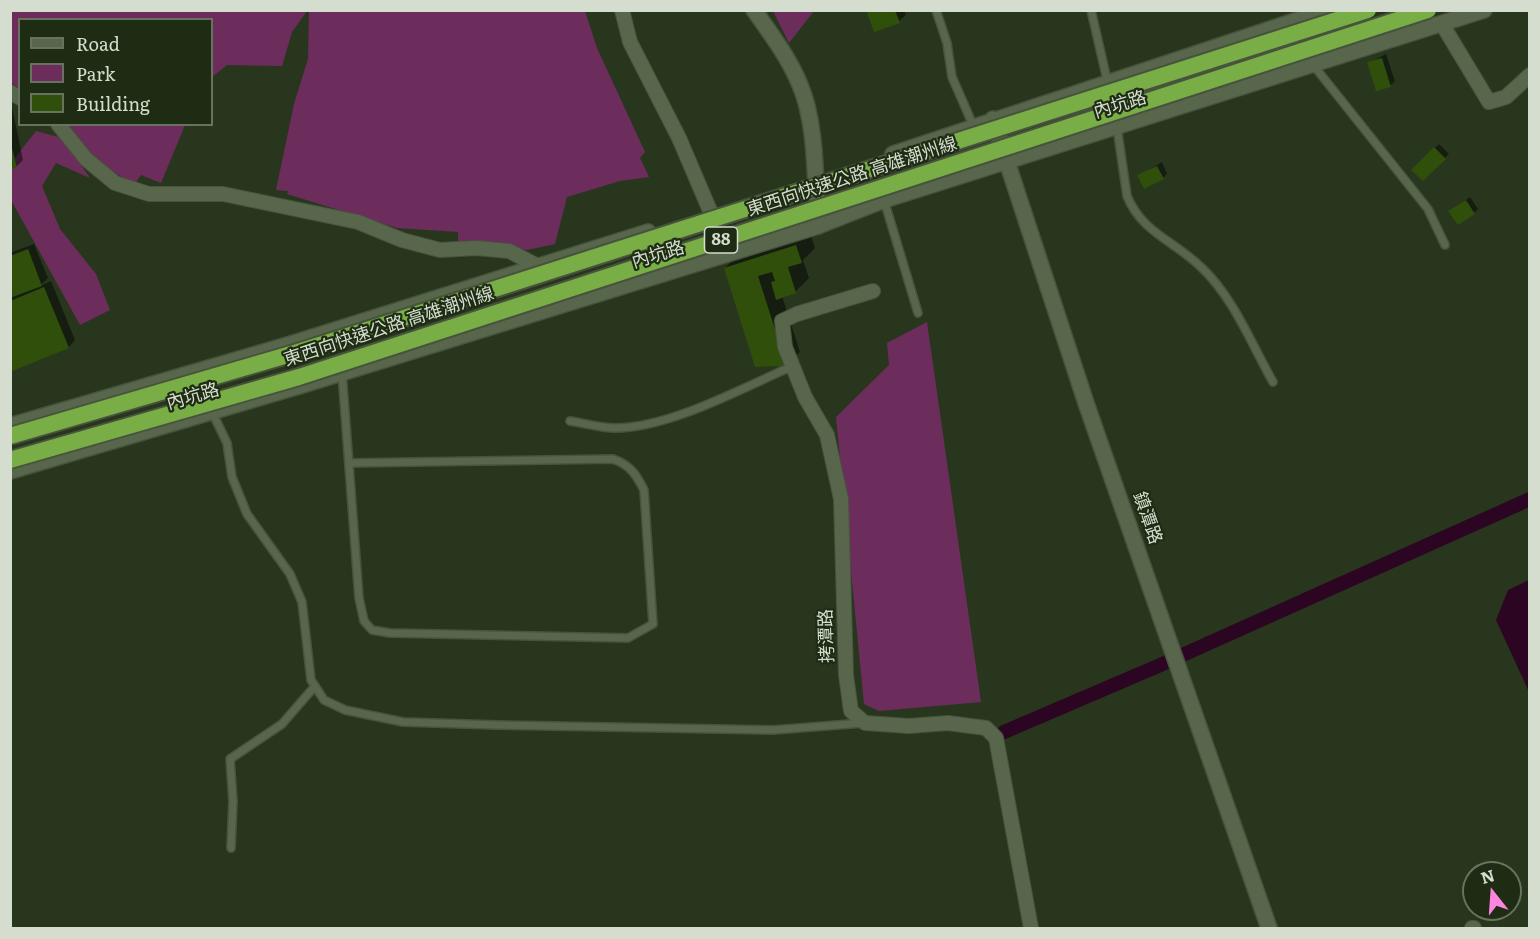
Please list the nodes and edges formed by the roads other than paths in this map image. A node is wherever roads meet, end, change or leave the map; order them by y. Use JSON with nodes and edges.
{"nodes":[{"id":1,"x":622,"y":10,"type":"edge"},
{"id":2,"x":754,"y":10,"type":"edge"},
{"id":3,"x":936,"y":10,"type":"edge"},
{"id":4,"x":1091,"y":10,"type":"edge"},
{"id":5,"x":1328,"y":10,"type":"edge"},
{"id":6,"x":1368,"y":10,"type":"edge"},
{"id":7,"x":1428,"y":10,"type":"edge"},
{"id":8,"x":1484,"y":10,"type":"edge"},
{"id":9,"x":1442,"y":24,"type":"junction"},
{"id":10,"x":1314,"y":66,"type":"junction"},
{"id":11,"x":1530,"y":75,"type":"edge"},
{"id":12,"x":1110,"y":81,"type":"junction"},
{"id":13,"x":993,"y":119,"type":"junction"},
{"id":14,"x":973,"y":125,"type":"junction"},
{"id":15,"x":60,"y":126,"type":"edge"},
{"id":16,"x":1117,"y":126,"type":"junction"},
{"id":17,"x":1006,"y":162,"type":"junction"},
{"id":18,"x":815,"y":181,"type":"junction"},
{"id":19,"x":884,"y":200,"type":"junction"},
{"id":20,"x":711,"y":213,"type":"junction"},
{"id":21,"x":818,"y":226,"type":"junction"},
{"id":22,"x":1445,"y":245,"type":"dead end"},
{"id":23,"x":536,"y":265,"type":"junction"},
{"id":24,"x":873,"y":291,"type":"dead end"},
{"id":25,"x":918,"y":313,"type":"dead end"},
{"id":26,"x":793,"y":366,"type":"junction"},
{"id":27,"x":342,"y":373,"type":"junction"},
{"id":28,"x":1273,"y":382,"type":"dead end"},
{"id":29,"x":212,"y":411,"type":"junction"},
{"id":30,"x":570,"y":421,"type":"dead end"},
{"id":31,"x":10,"y":426,"type":"edge"},
{"id":32,"x":10,"y":436,"type":"edge"},
{"id":33,"x":10,"y":460,"type":"edge"},
{"id":34,"x":349,"y":463,"type":"junction"},
{"id":35,"x":10,"y":471,"type":"edge"},
{"id":36,"x":315,"y":686,"type":"junction"},
{"id":37,"x":866,"y":723,"type":"junction"},
{"id":38,"x":231,"y":848,"type":"dead end"},
{"id":39,"x":1031,"y":928,"type":"edge"},
{"id":40,"x":1269,"y":928,"type":"edge"}],
"edges":[{"from":1,"to":20,"type":"street"},
{"from":2,"to":18,"type":"main road"},
{"from":3,"to":14,"type":"lane"},
{"from":4,"to":12,"type":"lane"},
{"from":5,"to":12,"type":"main road","name":"內坑路"},
{"from":6,"to":32,"type":"highway","name":"東西向快速公路 高雄潮州線","number":"88","bridge":true},
{"from":7,"to":33,"type":"highway","name":"東西向快速公路 高雄潮州線","number":"88","bridge":true},
{"from":8,"to":9,"type":"main road","name":"內坑路"},
{"from":9,"to":10,"type":"main road","name":"內坑路"},
{"from":9,"to":11,"type":"street"},
{"from":10,"to":16,"type":"main road","name":"內坑路"},
{"from":10,"to":22,"type":"lane"},
{"from":12,"to":13,"type":"main road","name":"內坑路"},
{"from":12,"to":16,"type":"lane"},
{"from":13,"to":14,"type":"main road","name":"內坑路"},
{"from":13,"to":17,"type":"main road","name":"鎮潭路"},
{"from":14,"to":18,"type":"main road","name":"內坑路"},
{"from":15,"to":23,"type":"street"},
{"from":16,"to":17,"type":"main road","name":"內坑路"},
{"from":16,"to":28,"type":"lane"},
{"from":17,"to":19,"type":"main road","name":"內坑路"},
{"from":17,"to":40,"type":"main road","name":"鎮潭路"},
{"from":18,"to":20,"type":"main road","name":"內坑路"},
{"from":18,"to":21,"type":"main road"},
{"from":19,"to":21,"type":"main road","name":"內坑路"},
{"from":19,"to":25,"type":"lane"},
{"from":20,"to":23,"type":"main road","name":"內坑路"},
{"from":21,"to":27,"type":"main road","name":"內坑路"},
{"from":23,"to":31,"type":"main road","name":"內坑路"},
{"from":24,"to":26,"type":"street","name":"拷潭路"},
{"from":26,"to":30,"type":"lane"},
{"from":26,"to":37,"type":"street","name":"拷潭路"},
{"from":27,"to":29,"type":"main road","name":"內坑路"},
{"from":27,"to":34,"type":"lane"},
{"from":29,"to":35,"type":"main road","name":"內坑路"},
{"from":29,"to":36,"type":"lane"},
{"from":34,"to":34,"type":"lane"},
{"from":36,"to":37,"type":"lane"},
{"from":36,"to":38,"type":"lane"},
{"from":37,"to":39,"type":"street"}]}
